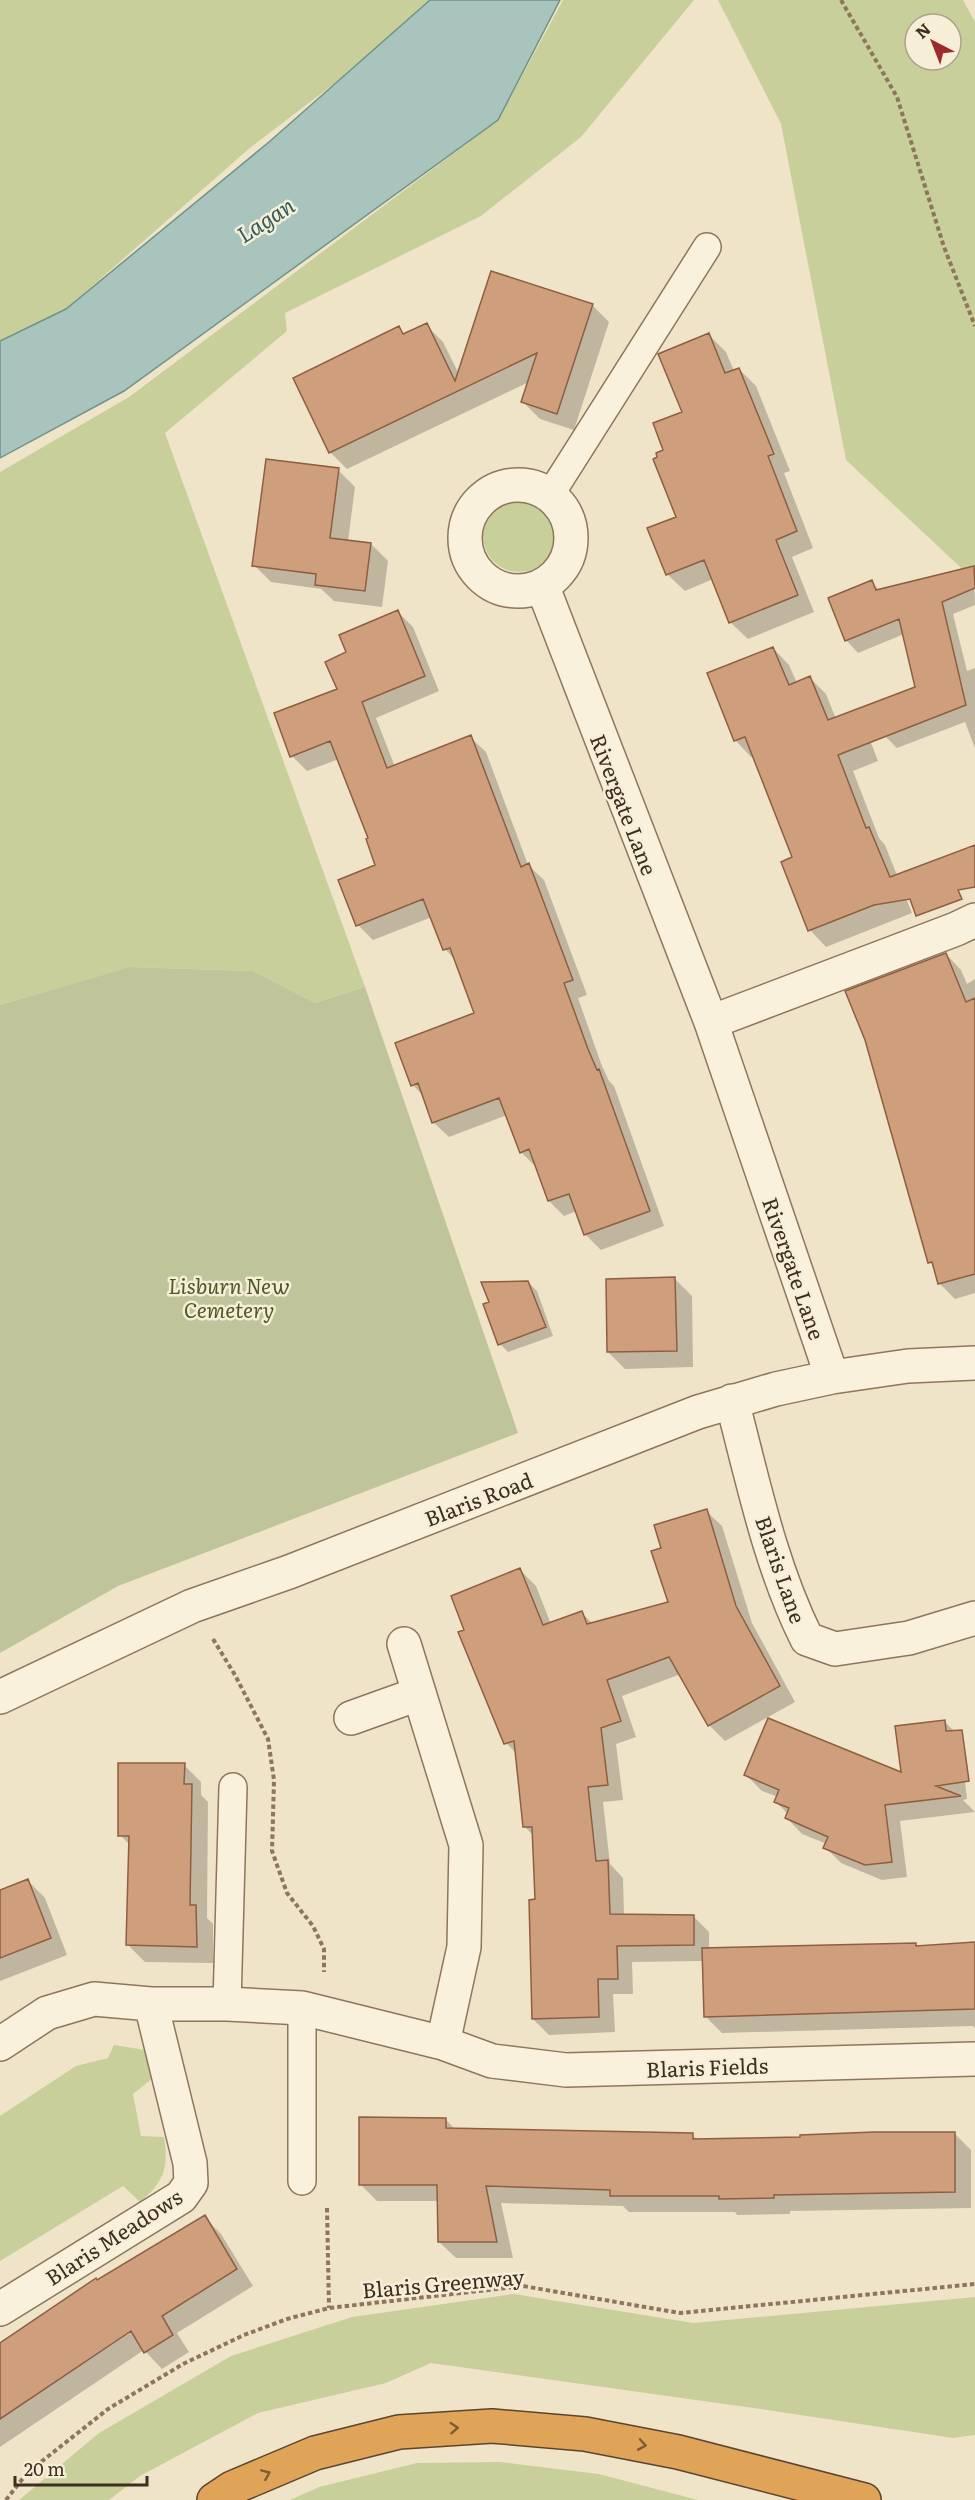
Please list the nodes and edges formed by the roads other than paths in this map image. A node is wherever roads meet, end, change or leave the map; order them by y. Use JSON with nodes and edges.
{"nodes":[{"id":1,"x":707,"y":247,"type":"dead end"},
{"id":2,"x":550,"y":495,"type":"junction"},
{"id":3,"x":542,"y":585,"type":"junction"},
{"id":4,"x":975,"y":920,"type":"edge"},
{"id":5,"x":711,"y":1022,"type":"junction"},
{"id":6,"x":975,"y":1363,"type":"edge"},
{"id":7,"x":832,"y":1377,"type":"junction"},
{"id":8,"x":732,"y":1401,"type":"junction"},
{"id":9,"x":975,"y":1618,"type":"edge"},
{"id":10,"x":404,"y":1644,"type":"dead end"},
{"id":11,"x":418,"y":1694,"type":"junction"},
{"id":12,"x":0,"y":1697,"type":"edge"},
{"id":13,"x":351,"y":1718,"type":"dead end"},
{"id":14,"x":233,"y":1787,"type":"dead end"},
{"id":15,"x":151,"y":2004,"type":"junction"},
{"id":16,"x":226,"y":2004,"type":"junction"},
{"id":17,"x":302,"y":2008,"type":"junction"},
{"id":18,"x":443,"y":2043,"type":"junction"},
{"id":19,"x":0,"y":2044,"type":"edge"},
{"id":20,"x":975,"y":2059,"type":"edge"},
{"id":21,"x":302,"y":2181,"type":"dead end"},
{"id":22,"x":0,"y":2309,"type":"edge"},
{"id":23,"x":214,"y":2500,"type":"edge"},
{"id":24,"x":864,"y":2500,"type":"edge"}],
"edges":[{"from":1,"to":2,"type":"lane"},
{"from":2,"to":3,"type":"street"},
{"from":2,"to":3,"type":"street"},
{"from":3,"to":5,"type":"street","name":"Rivergate Lane"},
{"from":4,"to":5,"type":"street"},
{"from":5,"to":7,"type":"street","name":"Rivergate Lane"},
{"from":6,"to":7,"type":"street","name":"Blaris Road"},
{"from":7,"to":8,"type":"street","name":"Blaris Road"},
{"from":8,"to":9,"type":"street","name":"Blaris Lane"},
{"from":8,"to":12,"type":"street","name":"Blaris Road"},
{"from":10,"to":11,"type":"street"},
{"from":11,"to":13,"type":"street"},
{"from":11,"to":18,"type":"street"},
{"from":14,"to":16,"type":"lane"},
{"from":15,"to":16,"type":"street"},
{"from":15,"to":19,"type":"street"},
{"from":15,"to":22,"type":"street","name":"Blaris Meadows"},
{"from":16,"to":17,"type":"street"},
{"from":17,"to":18,"type":"street","name":"Blaris Fields"},
{"from":17,"to":21,"type":"lane"},
{"from":18,"to":20,"type":"street","name":"Blaris Fields"},
{"from":23,"to":24,"type":"highway","one_way":true}]}
